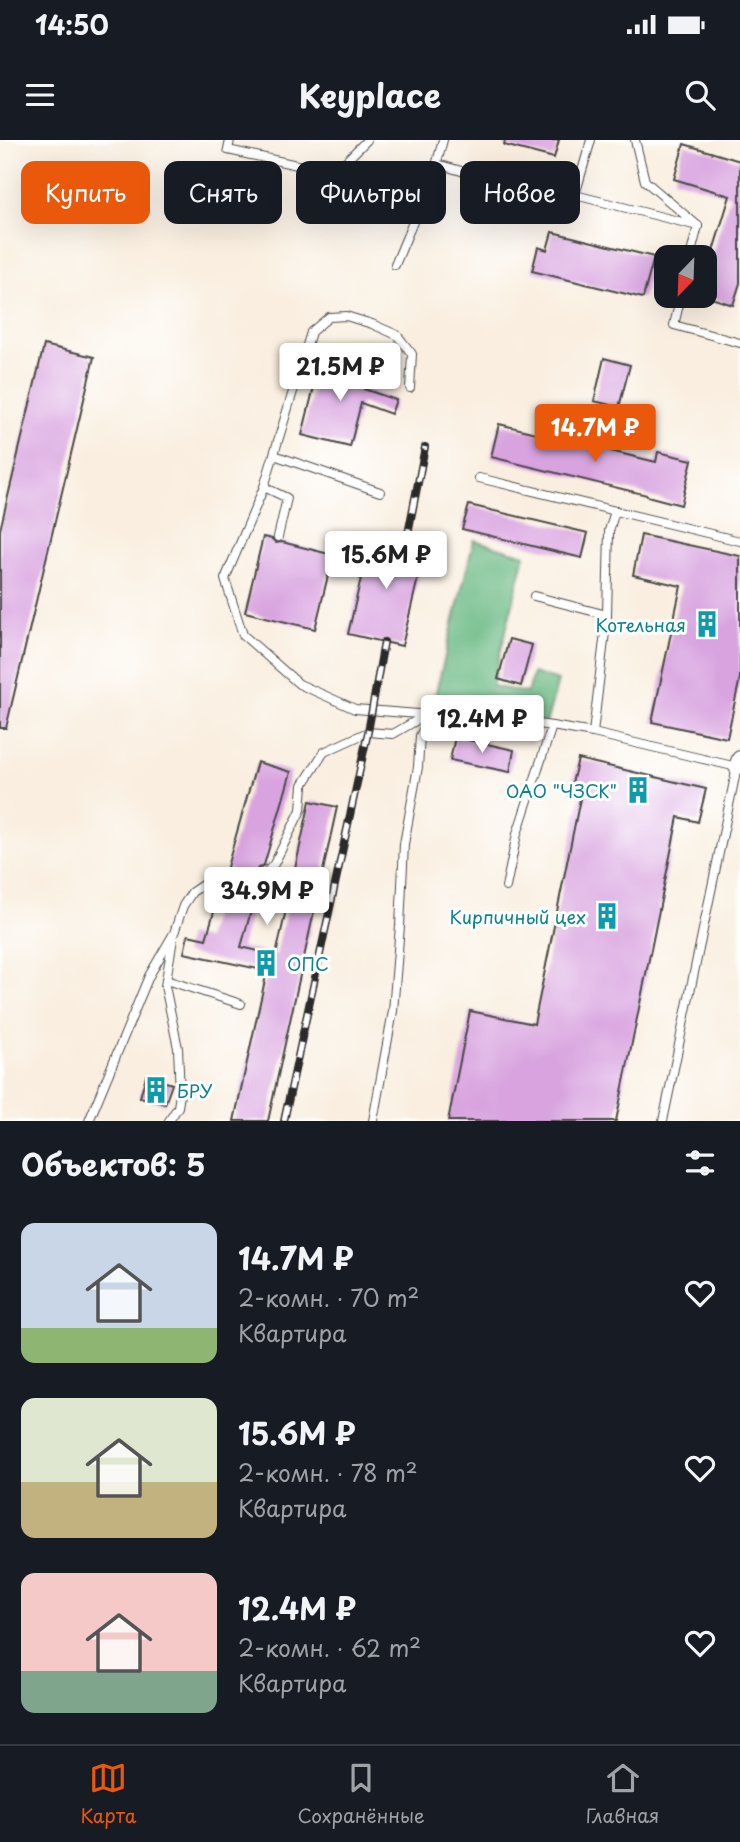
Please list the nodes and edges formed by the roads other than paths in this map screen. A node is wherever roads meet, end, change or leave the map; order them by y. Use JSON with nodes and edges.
{"nodes":[{"id":1,"x":230,"y":140,"type":"edge"},
{"id":2,"x":367,"y":140,"type":"edge"},
{"id":3,"x":443,"y":140,"type":"edge"},
{"id":4,"x":591,"y":140,"type":"edge"},
{"id":5,"x":635,"y":140,"type":"edge"},
{"id":6,"x":438,"y":161,"type":"edge"},
{"id":7,"x":580,"y":178,"type":"edge"},
{"id":8,"x":580,"y":196,"type":"edge"},
{"id":9,"x":412,"y":224,"type":"edge"},
{"id":10,"x":698,"y":226,"type":"junction"},
{"id":11,"x":694,"y":245,"type":"edge"},
{"id":12,"x":395,"y":265,"type":"dead end"},
{"id":13,"x":678,"y":308,"type":"edge"},
{"id":14,"x":740,"y":343,"type":"edge"},
{"id":15,"x":410,"y":388,"type":"dead end"},
{"id":16,"x":274,"y":455,"type":"junction"},
{"id":17,"x":479,"y":478,"type":"dead end"},
{"id":18,"x":264,"y":487,"type":"junction"},
{"id":19,"x":380,"y":492,"type":"dead end"},
{"id":20,"x":615,"y":511,"type":"junction"},
{"id":21,"x":278,"y":537,"type":"dead end"},
{"id":22,"x":740,"y":541,"type":"edge"},
{"id":23,"x":534,"y":596,"type":"dead end"},
{"id":24,"x":607,"y":615,"type":"junction"},
{"id":25,"x":460,"y":713,"type":"junction"},
{"id":26,"x":427,"y":714,"type":"junction"},
{"id":27,"x":552,"y":726,"type":"junction"},
{"id":28,"x":593,"y":733,"type":"junction"},
{"id":29,"x":738,"y":763,"type":"edge"},
{"id":30,"x":225,"y":873,"type":"dead end"},
{"id":31,"x":262,"y":873,"type":"dead end"},
{"id":32,"x":506,"y":887,"type":"dead end"},
{"id":33,"x":174,"y":933,"type":"junction"},
{"id":34,"x":166,"y":980,"type":"junction"},
{"id":35,"x":241,"y":1004,"type":"dead end"},
{"id":36,"x":89,"y":1121,"type":"edge"},
{"id":37,"x":169,"y":1121,"type":"edge"},
{"id":38,"x":373,"y":1121,"type":"edge"},
{"id":39,"x":663,"y":1121,"type":"edge"}],
"edges":[{"from":1,"to":2,"type":"lane"},
{"from":3,"to":6,"type":"lane"},
{"from":4,"to":7,"type":"lane"},
{"from":5,"to":10,"type":"lane"},
{"from":8,"to":10,"type":"lane"},
{"from":9,"to":12,"type":"lane"},
{"from":10,"to":11,"type":"lane"},
{"from":13,"to":14,"type":"lane"},
{"from":15,"to":16,"type":"lane"},
{"from":16,"to":18,"type":"lane"},
{"from":16,"to":19,"type":"lane"},
{"from":17,"to":20,"type":"lane"},
{"from":18,"to":21,"type":"lane"},
{"from":18,"to":26,"type":"lane"},
{"from":20,"to":22,"type":"lane"},
{"from":20,"to":24,"type":"lane"},
{"from":23,"to":24,"type":"lane"},
{"from":24,"to":28,"type":"lane"},
{"from":25,"to":26,"type":"lane"},
{"from":25,"to":27,"type":"lane"},
{"from":25,"to":38,"type":"lane"},
{"from":26,"to":31,"type":"lane"},
{"from":27,"to":28,"type":"lane"},
{"from":27,"to":32,"type":"lane"},
{"from":28,"to":29,"type":"lane"},
{"from":29,"to":39,"type":"lane"},
{"from":30,"to":33,"type":"lane"},
{"from":33,"to":34,"type":"lane"},
{"from":33,"to":36,"type":"lane"},
{"from":34,"to":35,"type":"lane"},
{"from":34,"to":37,"type":"lane"}]}
